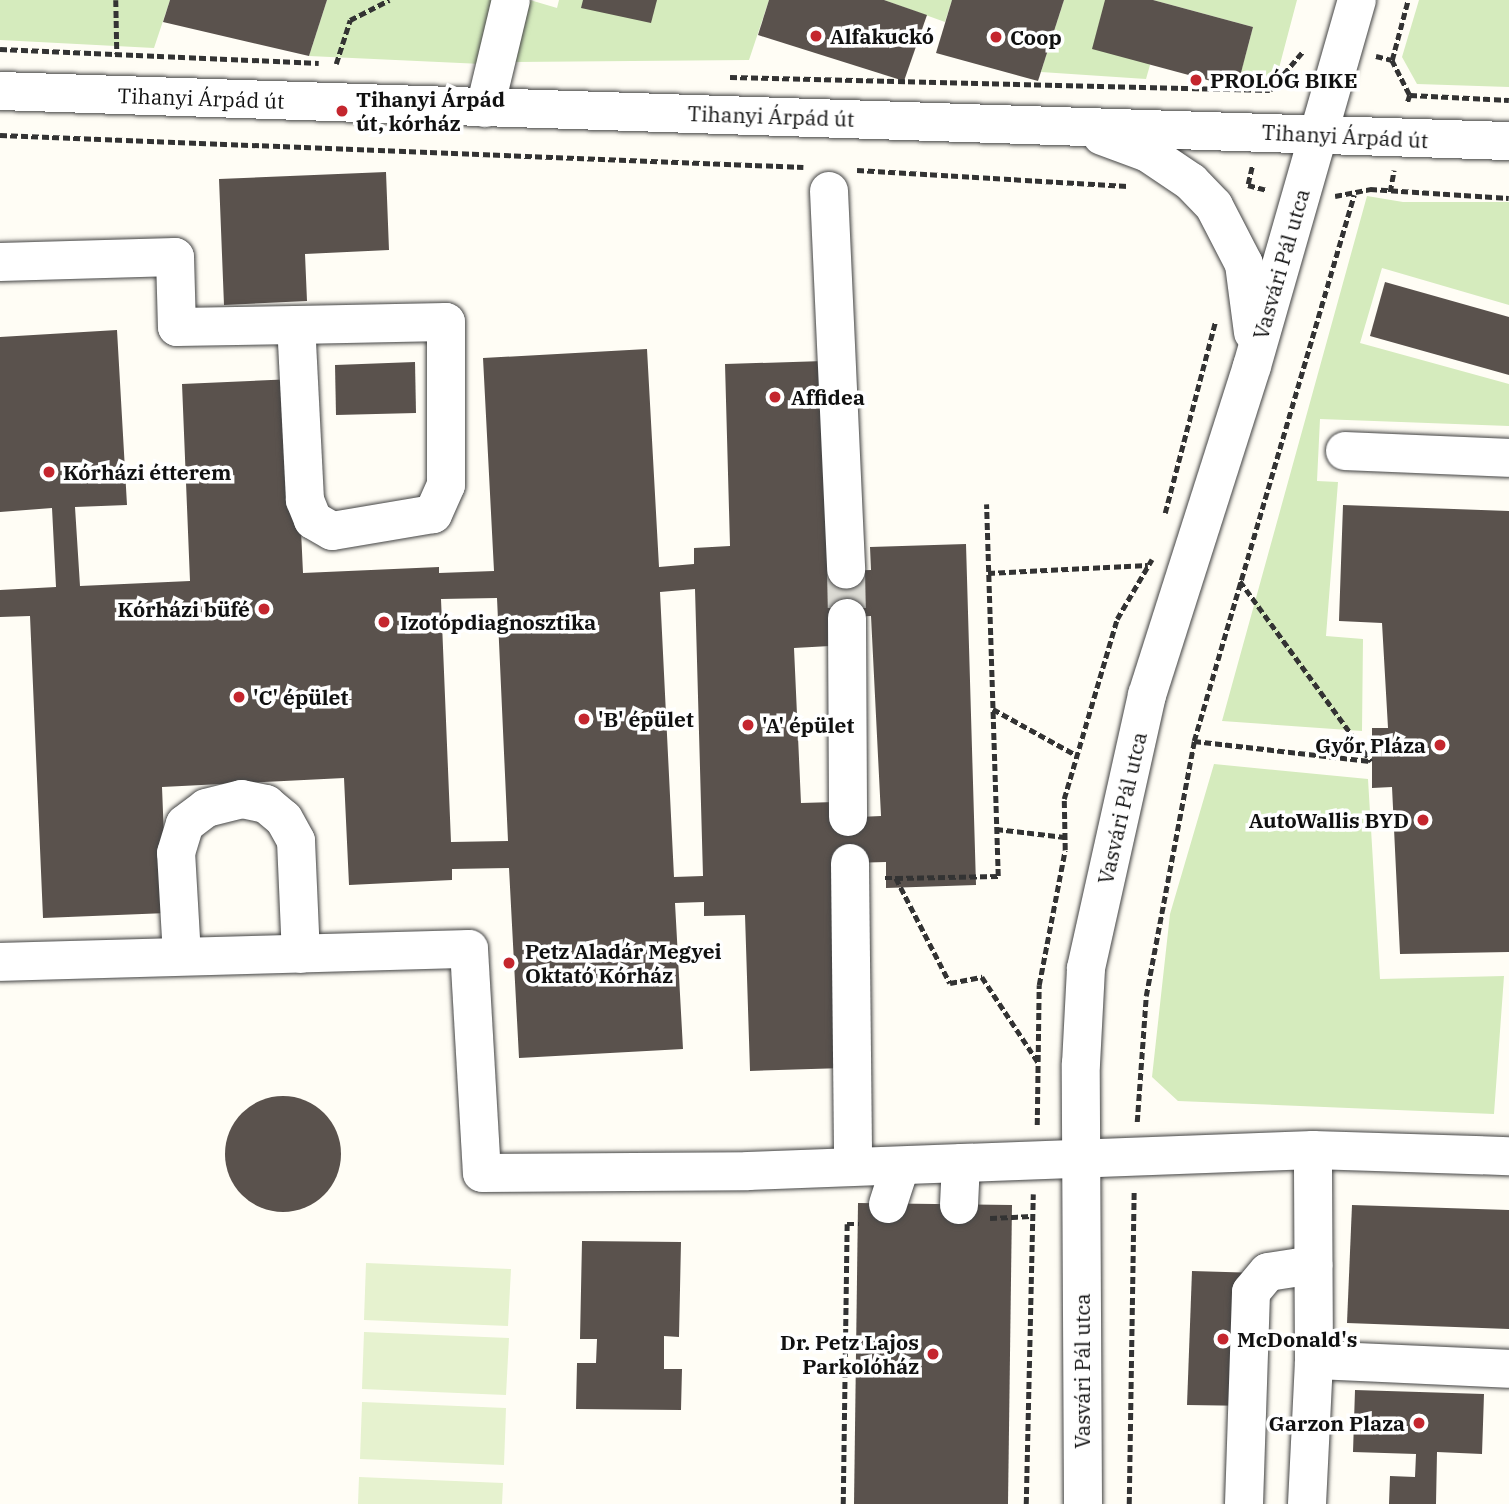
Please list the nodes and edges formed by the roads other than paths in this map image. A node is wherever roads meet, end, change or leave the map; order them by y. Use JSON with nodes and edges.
{"nodes":[{"id":1,"x":510,"y":0,"type":"edge"},
{"id":2,"x":1357,"y":0,"type":"edge"},
{"id":3,"x":0,"y":90,"type":"edge"},
{"id":4,"x":485,"y":108,"type":"junction"},
{"id":5,"x":1056,"y":124,"type":"junction"},
{"id":6,"x":1317,"y":135,"type":"junction"},
{"id":7,"x":1509,"y":141,"type":"edge"},
{"id":8,"x":832,"y":176,"type":"road end"},
{"id":9,"x":0,"y":262,"type":"edge"},
{"id":10,"x":296,"y":325,"type":"junction"},
{"id":11,"x":1252,"y":366,"type":"junction"},
{"id":12,"x":1345,"y":452,"type":"dead end"},
{"id":13,"x":1509,"y":458,"type":"edge"},
{"id":14,"x":846,"y":570,"type":"tunnel mouth"},
{"id":15,"x":847,"y":618,"type":"tunnel mouth"},
{"id":16,"x":848,"y":817,"type":"dead end"},
{"id":17,"x":850,"y":871,"type":"road end"},
{"id":18,"x":301,"y":954,"type":"junction"},
{"id":19,"x":182,"y":957,"type":"junction"},
{"id":20,"x":0,"y":962,"type":"edge"},
{"id":21,"x":1508,"y":1146,"type":"edge"},
{"id":22,"x":1313,"y":1150,"type":"junction"},
{"id":23,"x":1080,"y":1156,"type":"junction"},
{"id":24,"x":961,"y":1163,"type":"junction"},
{"id":25,"x":853,"y":1166,"type":"junction"},
{"id":26,"x":900,"y":1166,"type":"junction"},
{"id":27,"x":969,"y":1211,"type":"road end"},
{"id":28,"x":880,"y":1213,"type":"road end"},
{"id":29,"x":1313,"y":1265,"type":"junction"},
{"id":30,"x":1314,"y":1360,"type":"junction"},
{"id":31,"x":1509,"y":1369,"type":"edge"},
{"id":32,"x":1083,"y":1504,"type":"edge"},
{"id":33,"x":1244,"y":1504,"type":"edge"},
{"id":34,"x":1307,"y":1504,"type":"edge"}],
"edges":[{"from":1,"to":4,"type":"street"},
{"from":2,"to":6,"type":"street","name":"Vasvári Pál utca"},
{"from":3,"to":4,"type":"street","name":"Tihanyi Árpád út"},
{"from":4,"to":5,"type":"street","name":"Tihanyi Árpád út"},
{"from":5,"to":6,"type":"street","name":"Tihanyi Árpád út"},
{"from":5,"to":11,"type":"street","name":"Tihanyi Árpád út"},
{"from":6,"to":7,"type":"street","name":"Tihanyi Árpád út"},
{"from":6,"to":11,"type":"street","name":"Vasvári Pál utca"},
{"from":8,"to":14,"type":"street"},
{"from":9,"to":10,"type":"street"},
{"from":10,"to":10,"type":"street"},
{"from":11,"to":23,"type":"street","name":"Vasvári Pál utca"},
{"from":12,"to":13,"type":"street"},
{"from":15,"to":16,"type":"street"},
{"from":17,"to":25,"type":"street"},
{"from":18,"to":19,"type":"street"},
{"from":18,"to":19,"type":"street"},
{"from":18,"to":25,"type":"street"},
{"from":19,"to":20,"type":"street"},
{"from":21,"to":22,"type":"street"},
{"from":22,"to":23,"type":"street"},
{"from":22,"to":29,"type":"street"},
{"from":23,"to":24,"type":"street"},
{"from":23,"to":32,"type":"street","name":"Vasvári Pál utca"},
{"from":24,"to":26,"type":"street"},
{"from":24,"to":27,"type":"street"},
{"from":25,"to":26,"type":"street"},
{"from":26,"to":28,"type":"street"},
{"from":29,"to":30,"type":"street"},
{"from":29,"to":33,"type":"street"},
{"from":30,"to":31,"type":"street"},
{"from":30,"to":34,"type":"street"}]}
